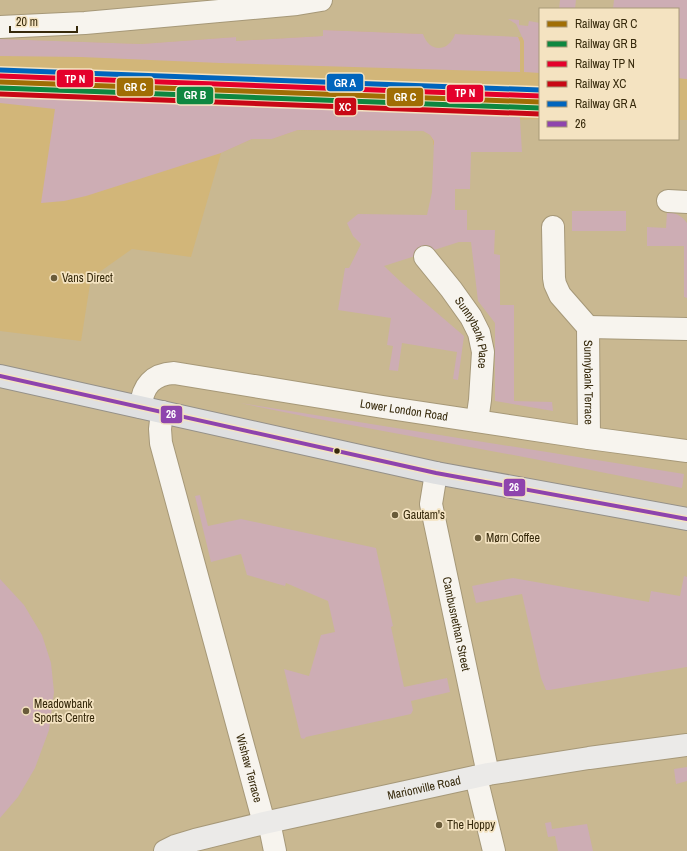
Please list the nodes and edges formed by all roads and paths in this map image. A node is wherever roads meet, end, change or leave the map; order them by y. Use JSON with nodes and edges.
{"nodes":[{"id":1,"x":321,"y":0,"type":"edge"},
{"id":2,"x":0,"y":26,"type":"edge"},
{"id":3,"x":553,"y":227,"type":"dead end"},
{"id":4,"x":425,"y":257,"type":"dead end"},
{"id":5,"x":588,"y":327,"type":"junction"},
{"id":6,"x":687,"y":329,"type":"edge"},
{"id":7,"x":0,"y":376,"type":"edge"},
{"id":8,"x":141,"y":407,"type":"junction"},
{"id":9,"x":162,"y":412,"type":"junction"},
{"id":10,"x":477,"y":421,"type":"junction"},
{"id":11,"x":588,"y":438,"type":"junction"},
{"id":12,"x":687,"y":451,"type":"edge"},
{"id":13,"x":436,"y":473,"type":"junction"},
{"id":14,"x":687,"y":519,"type":"edge"},
{"id":15,"x":687,"y":745,"type":"edge"},
{"id":16,"x":482,"y":775,"type":"junction"},
{"id":17,"x":266,"y":822,"type":"junction"},
{"id":18,"x":165,"y":851,"type":"edge"},
{"id":19,"x":275,"y":851,"type":"edge"},
{"id":20,"x":494,"y":851,"type":"edge"}],
"edges":[{"from":1,"to":2,"type":"street"},
{"from":3,"to":5,"type":"street","name":"Sunnybank Terrace"},
{"from":4,"to":10,"type":"street","name":"Sunnybank Place"},
{"from":5,"to":6,"type":"street","name":"Sunnybank Terrace"},
{"from":5,"to":11,"type":"street","name":"Sunnybank Terrace"},
{"from":7,"to":8,"type":"main road"},
{"from":8,"to":9,"type":"main road"},
{"from":8,"to":10,"type":"street","name":"Lower London Road"},
{"from":9,"to":13,"type":"main road"},
{"from":9,"to":17,"type":"street","name":"Wishaw Terrace"},
{"from":10,"to":11,"type":"street","name":"Lower London Road"},
{"from":11,"to":12,"type":"street","name":"Lower London Road"},
{"from":13,"to":14,"type":"main road"},
{"from":13,"to":16,"type":"street","name":"Cambusnethan Street"},
{"from":15,"to":16,"type":"street","name":"Marionville Road"},
{"from":16,"to":17,"type":"street","name":"Marionville Road"},
{"from":16,"to":20,"type":"street","name":"Cambusnethan Street"},
{"from":17,"to":18,"type":"street","name":"Marionville Road"},
{"from":17,"to":19,"type":"street","name":"Wishaw Terrace"}]}
